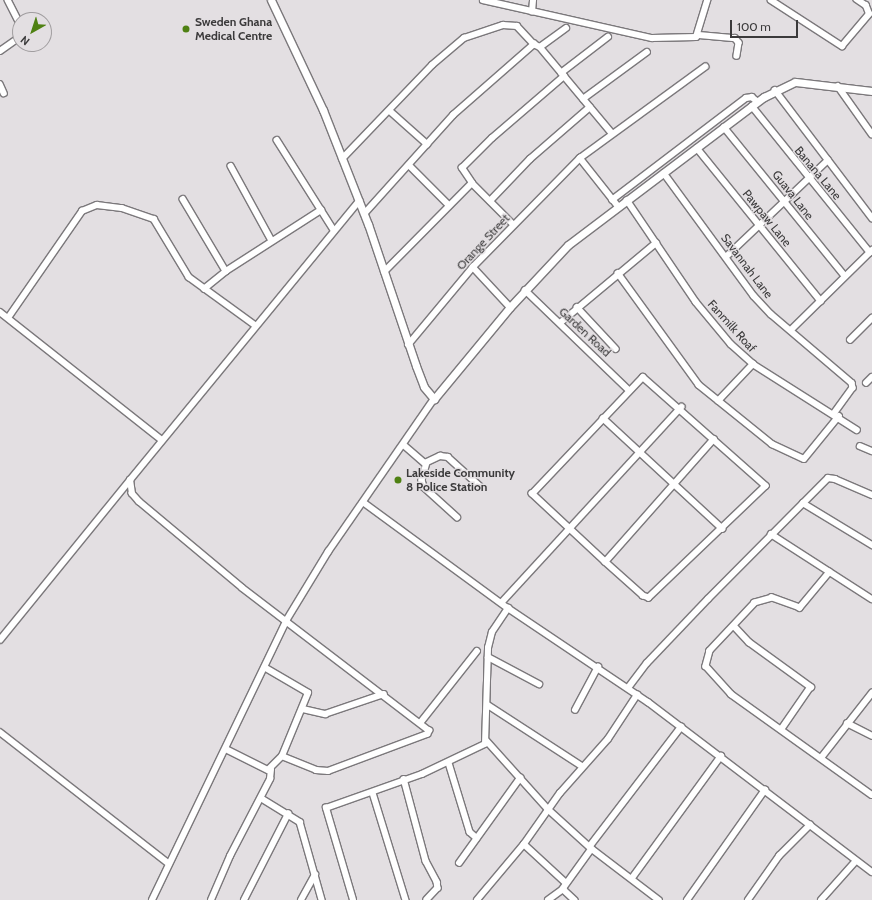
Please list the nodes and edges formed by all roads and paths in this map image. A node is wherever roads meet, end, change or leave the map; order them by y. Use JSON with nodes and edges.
{"nodes":[{"id":1,"x":8,"y":0,"type":"edge"},
{"id":2,"x":271,"y":0,"type":"edge"},
{"id":3,"x":483,"y":0,"type":"edge"},
{"id":4,"x":533,"y":0,"type":"edge"},
{"id":5,"x":707,"y":0,"type":"edge"},
{"id":6,"x":771,"y":0,"type":"edge"},
{"id":7,"x":857,"y":0,"type":"edge"},
{"id":8,"x":14,"y":12,"type":"edge"},
{"id":9,"x":532,"y":12,"type":"junction"},
{"id":10,"x":566,"y":28,"type":"dead end"},
{"id":11,"x":699,"y":35,"type":"junction"},
{"id":12,"x":608,"y":37,"type":"dead end"},
{"id":13,"x":12,"y":42,"type":"edge"},
{"id":14,"x":534,"y":44,"type":"junction"},
{"id":15,"x":540,"y":47,"type":"junction"},
{"id":16,"x":0,"y":50,"type":"edge"},
{"id":17,"x":647,"y":52,"type":"dead end"},
{"id":18,"x":737,"y":56,"type":"dead end"},
{"id":19,"x":705,"y":67,"type":"dead end"},
{"id":20,"x":562,"y":74,"type":"junction"},
{"id":21,"x":0,"y":84,"type":"edge"},
{"id":22,"x":838,"y":86,"type":"junction"},
{"id":23,"x":776,"y":90,"type":"junction"},
{"id":24,"x":872,"y":91,"type":"edge"},
{"id":25,"x":4,"y":93,"type":"dead end"},
{"id":26,"x":583,"y":99,"type":"junction"},
{"id":27,"x":755,"y":104,"type":"junction"},
{"id":28,"x":590,"y":107,"type":"junction"},
{"id":29,"x":390,"y":111,"type":"junction"},
{"id":30,"x":724,"y":127,"type":"junction"},
{"id":31,"x":612,"y":133,"type":"junction"},
{"id":32,"x":872,"y":134,"type":"edge"},
{"id":33,"x":277,"y":140,"type":"dead end"},
{"id":34,"x":427,"y":144,"type":"junction"},
{"id":35,"x":698,"y":148,"type":"junction"},
{"id":36,"x":580,"y":158,"type":"junction"},
{"id":37,"x":342,"y":160,"type":"junction"},
{"id":38,"x":828,"y":160,"type":"junction"},
{"id":39,"x":409,"y":165,"type":"junction"},
{"id":40,"x":231,"y":166,"type":"dead end"},
{"id":41,"x":664,"y":173,"type":"junction"},
{"id":42,"x":808,"y":179,"type":"junction"},
{"id":43,"x":472,"y":183,"type":"junction"},
{"id":44,"x":183,"y":199,"type":"dead end"},
{"id":45,"x":612,"y":200,"type":"junction"},
{"id":46,"x":627,"y":200,"type":"junction"},
{"id":47,"x":359,"y":201,"type":"junction"},
{"id":48,"x":490,"y":201,"type":"junction"},
{"id":49,"x":784,"y":201,"type":"junction"},
{"id":50,"x":449,"y":205,"type":"junction"},
{"id":51,"x":618,"y":206,"type":"junction"},
{"id":52,"x":321,"y":210,"type":"junction"},
{"id":53,"x":364,"y":214,"type":"junction"},
{"id":54,"x":872,"y":218,"type":"edge"},
{"id":55,"x":514,"y":225,"type":"junction"},
{"id":56,"x":758,"y":226,"type":"junction"},
{"id":57,"x":334,"y":230,"type":"junction"},
{"id":58,"x":272,"y":241,"type":"junction"},
{"id":59,"x":656,"y":243,"type":"junction"},
{"id":60,"x":871,"y":251,"type":"edge"},
{"id":61,"x":726,"y":256,"type":"junction"},
{"id":62,"x":473,"y":267,"type":"junction"},
{"id":63,"x":226,"y":271,"type":"junction"},
{"id":64,"x":384,"y":272,"type":"junction"},
{"id":65,"x":618,"y":274,"type":"junction"},
{"id":66,"x":845,"y":276,"type":"junction"},
{"id":67,"x":204,"y":289,"type":"junction"},
{"id":68,"x":525,"y":290,"type":"junction"},
{"id":69,"x":821,"y":300,"type":"junction"},
{"id":70,"x":510,"y":307,"type":"junction"},
{"id":71,"x":577,"y":307,"type":"junction"},
{"id":72,"x":0,"y":312,"type":"edge"},
{"id":73,"x":8,"y":318,"type":"junction"},
{"id":74,"x":872,"y":318,"type":"edge"},
{"id":75,"x":560,"y":323,"type":"junction"},
{"id":76,"x":255,"y":325,"type":"junction"},
{"id":77,"x":790,"y":330,"type":"junction"},
{"id":78,"x":850,"y":340,"type":"dead end"},
{"id":79,"x":408,"y":345,"type":"junction"},
{"id":80,"x":616,"y":349,"type":"dead end"},
{"id":81,"x":753,"y":364,"type":"junction"},
{"id":82,"x":872,"y":377,"type":"edge"},
{"id":83,"x":866,"y":383,"type":"dead end"},
{"id":84,"x":629,"y":390,"type":"junction"},
{"id":85,"x":434,"y":399,"type":"junction"},
{"id":86,"x":718,"y":401,"type":"junction"},
{"id":87,"x":681,"y":407,"type":"junction"},
{"id":88,"x":837,"y":415,"type":"junction"},
{"id":89,"x":603,"y":418,"type":"junction"},
{"id":90,"x":857,"y":430,"type":"dead end"},
{"id":91,"x":161,"y":439,"type":"junction"},
{"id":92,"x":714,"y":439,"type":"junction"},
{"id":93,"x":404,"y":445,"type":"junction"},
{"id":94,"x":860,"y":446,"type":"dead end"},
{"id":95,"x":872,"y":451,"type":"edge"},
{"id":96,"x":639,"y":452,"type":"junction"},
{"id":97,"x":427,"y":463,"type":"junction"},
{"id":98,"x":130,"y":480,"type":"junction"},
{"id":99,"x":675,"y":484,"type":"junction"},
{"id":100,"x":480,"y":486,"type":"dead end"},
{"id":101,"x":872,"y":495,"type":"edge"},
{"id":102,"x":364,"y":502,"type":"junction"},
{"id":103,"x":803,"y":503,"type":"junction"},
{"id":104,"x":457,"y":517,"type":"dead end"},
{"id":105,"x":567,"y":528,"type":"junction"},
{"id":106,"x":723,"y":529,"type":"junction"},
{"id":107,"x":771,"y":534,"type":"junction"},
{"id":108,"x":872,"y":545,"type":"edge"},
{"id":109,"x":605,"y":562,"type":"junction"},
{"id":110,"x":830,"y":572,"type":"junction"},
{"id":111,"x":872,"y":599,"type":"edge"},
{"id":112,"x":502,"y":602,"type":"junction"},
{"id":113,"x":508,"y":608,"type":"junction"},
{"id":114,"x":286,"y":621,"type":"junction"},
{"id":115,"x":734,"y":627,"type":"junction"},
{"id":116,"x":0,"y":640,"type":"edge"},
{"id":117,"x":477,"y":651,"type":"dead end"},
{"id":118,"x":488,"y":657,"type":"junction"},
{"id":119,"x":598,"y":667,"type":"junction"},
{"id":120,"x":264,"y":668,"type":"junction"},
{"id":121,"x":539,"y":684,"type":"dead end"},
{"id":122,"x":628,"y":688,"type":"junction"},
{"id":123,"x":872,"y":693,"type":"edge"},
{"id":124,"x":384,"y":694,"type":"junction"},
{"id":125,"x":637,"y":695,"type":"junction"},
{"id":126,"x":488,"y":705,"type":"junction"},
{"id":127,"x":303,"y":709,"type":"junction"},
{"id":128,"x":575,"y":710,"type":"dead end"},
{"id":129,"x":421,"y":722,"type":"junction"},
{"id":130,"x":847,"y":723,"type":"junction"},
{"id":131,"x":680,"y":727,"type":"junction"},
{"id":132,"x":782,"y":729,"type":"junction"},
{"id":133,"x":0,"y":732,"type":"edge"},
{"id":134,"x":872,"y":736,"type":"edge"},
{"id":135,"x":487,"y":741,"type":"junction"},
{"id":136,"x":226,"y":749,"type":"junction"},
{"id":137,"x":282,"y":756,"type":"junction"},
{"id":138,"x":721,"y":756,"type":"junction"},
{"id":139,"x":821,"y":758,"type":"junction"},
{"id":140,"x":449,"y":763,"type":"junction"},
{"id":141,"x":582,"y":766,"type":"junction"},
{"id":142,"x":271,"y":770,"type":"junction"},
{"id":143,"x":520,"y":778,"type":"junction"},
{"id":144,"x":404,"y":779,"type":"junction"},
{"id":145,"x":765,"y":790,"type":"junction"},
{"id":146,"x":372,"y":792,"type":"junction"},
{"id":147,"x":872,"y":795,"type":"edge"},
{"id":148,"x":261,"y":798,"type":"junction"},
{"id":149,"x":548,"y":809,"type":"junction"},
{"id":150,"x":288,"y":814,"type":"junction"},
{"id":151,"x":810,"y":825,"type":"junction"},
{"id":152,"x":477,"y":838,"type":"junction"},
{"id":153,"x":524,"y":844,"type":"junction"},
{"id":154,"x":591,"y":848,"type":"junction"},
{"id":155,"x":856,"y":862,"type":"junction"},
{"id":156,"x":168,"y":863,"type":"junction"},
{"id":157,"x":459,"y":863,"type":"dead end"},
{"id":158,"x":872,"y":872,"type":"edge"},
{"id":159,"x":315,"y":875,"type":"junction"},
{"id":160,"x":632,"y":878,"type":"junction"},
{"id":161,"x":565,"y":882,"type":"junction"},
{"id":162,"x":563,"y":889,"type":"junction"},
{"id":163,"x":152,"y":900,"type":"edge"},
{"id":164,"x":211,"y":900,"type":"edge"},
{"id":165,"x":244,"y":900,"type":"edge"},
{"id":166,"x":302,"y":900,"type":"edge"},
{"id":167,"x":322,"y":900,"type":"edge"},
{"id":168,"x":353,"y":900,"type":"edge"},
{"id":169,"x":406,"y":900,"type":"edge"},
{"id":170,"x":427,"y":900,"type":"edge"},
{"id":171,"x":477,"y":900,"type":"edge"},
{"id":172,"x":548,"y":900,"type":"edge"},
{"id":173,"x":575,"y":900,"type":"edge"},
{"id":174,"x":659,"y":900,"type":"edge"},
{"id":175,"x":687,"y":900,"type":"edge"},
{"id":176,"x":748,"y":900,"type":"edge"},
{"id":177,"x":821,"y":900,"type":"edge"}],
"edges":[{"from":1,"to":8,"type":"street"},
{"from":2,"to":37,"type":"street"},
{"from":3,"to":9,"type":"street"},
{"from":4,"to":9,"type":"street"},
{"from":5,"to":11,"type":"street"},
{"from":6,"to":7,"type":"street"},
{"from":9,"to":11,"type":"street"},
{"from":10,"to":15,"type":"street"},
{"from":11,"to":18,"type":"street"},
{"from":12,"to":20,"type":"street"},
{"from":13,"to":16,"type":"street"},
{"from":14,"to":15,"type":"street"},
{"from":14,"to":29,"type":"street"},
{"from":14,"to":34,"type":"street"},
{"from":15,"to":20,"type":"street"},
{"from":17,"to":26,"type":"street"},
{"from":19,"to":31,"type":"street","name":"Orange Street"},
{"from":20,"to":26,"type":"street"},
{"from":20,"to":43,"type":"street"},
{"from":21,"to":25,"type":"street"},
{"from":22,"to":23,"type":"street"},
{"from":22,"to":24,"type":"street"},
{"from":22,"to":32,"type":"street"},
{"from":23,"to":27,"type":"street"},
{"from":23,"to":38,"type":"street"},
{"from":26,"to":28,"type":"street"},
{"from":27,"to":30,"type":"street"},
{"from":27,"to":42,"type":"street","name":"Banana Lane"},
{"from":27,"to":45,"type":"street"},
{"from":28,"to":31,"type":"street"},
{"from":28,"to":48,"type":"street"},
{"from":29,"to":34,"type":"street"},
{"from":29,"to":37,"type":"street"},
{"from":30,"to":35,"type":"street"},
{"from":30,"to":49,"type":"street","name":"Guava Lane"},
{"from":31,"to":36,"type":"street","name":"Orange Street"},
{"from":33,"to":52,"type":"street"},
{"from":34,"to":39,"type":"street"},
{"from":35,"to":41,"type":"street"},
{"from":35,"to":56,"type":"street","name":"Pawpaw Lane"},
{"from":36,"to":45,"type":"street"},
{"from":36,"to":55,"type":"street","name":"Orange Street"},
{"from":37,"to":47,"type":"street"},
{"from":38,"to":42,"type":"street"},
{"from":38,"to":54,"type":"street"},
{"from":39,"to":50,"type":"street"},
{"from":39,"to":53,"type":"street"},
{"from":40,"to":58,"type":"street"},
{"from":41,"to":46,"type":"street"},
{"from":41,"to":61,"type":"street","name":"Savannah Lane"},
{"from":42,"to":49,"type":"street"},
{"from":42,"to":60,"type":"street","name":"Banana Lane"},
{"from":43,"to":48,"type":"street"},
{"from":43,"to":50,"type":"street"},
{"from":44,"to":63,"type":"street"},
{"from":45,"to":51,"type":"street"},
{"from":46,"to":51,"type":"street"},
{"from":46,"to":59,"type":"street","name":"Fanmilk Roaf"},
{"from":47,"to":53,"type":"street"},
{"from":47,"to":57,"type":"street"},
{"from":48,"to":55,"type":"street"},
{"from":49,"to":56,"type":"street"},
{"from":49,"to":66,"type":"street","name":"Guava Lane"},
{"from":50,"to":64,"type":"street"},
{"from":51,"to":68,"type":"street"},
{"from":52,"to":57,"type":"street"},
{"from":52,"to":58,"type":"street"},
{"from":53,"to":64,"type":"street"},
{"from":55,"to":62,"type":"street","name":"Orange Street"},
{"from":56,"to":61,"type":"street"},
{"from":56,"to":69,"type":"street","name":"Pawpaw Lane"},
{"from":57,"to":76,"type":"street"},
{"from":58,"to":63,"type":"street"},
{"from":59,"to":65,"type":"street"},
{"from":59,"to":81,"type":"street","name":"Fanmilk Roaf"},
{"from":60,"to":66,"type":"street"},
{"from":61,"to":77,"type":"street","name":"Savannah Lane"},
{"from":62,"to":70,"type":"street"},
{"from":62,"to":79,"type":"street","name":"Orange Street"},
{"from":63,"to":67,"type":"street"},
{"from":64,"to":79,"type":"street"},
{"from":65,"to":71,"type":"street"},
{"from":65,"to":86,"type":"street","name":"Savannah Lane"},
{"from":66,"to":69,"type":"street"},
{"from":67,"to":73,"type":"street"},
{"from":67,"to":76,"type":"street"},
{"from":68,"to":70,"type":"street"},
{"from":68,"to":75,"type":"street","name":"Garden Road"},
{"from":69,"to":77,"type":"street"},
{"from":70,"to":85,"type":"street"},
{"from":71,"to":75,"type":"street"},
{"from":71,"to":80,"type":"street"},
{"from":72,"to":73,"type":"street"},
{"from":73,"to":91,"type":"street"},
{"from":74,"to":78,"type":"street"},
{"from":75,"to":84,"type":"street","name":"Garden Road"},
{"from":76,"to":91,"type":"street"},
{"from":77,"to":88,"type":"street","name":"Savannah Lane"},
{"from":79,"to":85,"type":"street"},
{"from":81,"to":86,"type":"street"},
{"from":81,"to":88,"type":"street","name":"Fanmilk Roaf"},
{"from":82,"to":83,"type":"street"},
{"from":84,"to":87,"type":"street"},
{"from":84,"to":89,"type":"street"},
{"from":85,"to":93,"type":"street"},
{"from":86,"to":88,"type":"street","name":"Savannah Lane"},
{"from":87,"to":92,"type":"street"},
{"from":87,"to":96,"type":"street"},
{"from":88,"to":90,"type":"street","name":"Fanmilk Roaf"},
{"from":89,"to":96,"type":"street"},
{"from":89,"to":105,"type":"street"},
{"from":91,"to":98,"type":"street"},
{"from":92,"to":99,"type":"street"},
{"from":92,"to":106,"type":"street"},
{"from":93,"to":97,"type":"street"},
{"from":93,"to":102,"type":"street"},
{"from":94,"to":95,"type":"street"},
{"from":96,"to":99,"type":"street"},
{"from":96,"to":105,"type":"street"},
{"from":97,"to":100,"type":"street"},
{"from":97,"to":104,"type":"street"},
{"from":98,"to":114,"type":"street"},
{"from":98,"to":116,"type":"street"},
{"from":99,"to":106,"type":"street"},
{"from":99,"to":109,"type":"street"},
{"from":101,"to":103,"type":"street"},
{"from":102,"to":112,"type":"street"},
{"from":102,"to":114,"type":"street"},
{"from":103,"to":107,"type":"street"},
{"from":103,"to":108,"type":"street"},
{"from":105,"to":109,"type":"street"},
{"from":105,"to":112,"type":"street"},
{"from":106,"to":109,"type":"street"},
{"from":107,"to":110,"type":"street"},
{"from":107,"to":122,"type":"street"},
{"from":110,"to":111,"type":"street"},
{"from":110,"to":115,"type":"street"},
{"from":112,"to":113,"type":"street"},
{"from":113,"to":118,"type":"street"},
{"from":113,"to":119,"type":"street"},
{"from":114,"to":120,"type":"street"},
{"from":114,"to":124,"type":"street"},
{"from":115,"to":132,"type":"street"},
{"from":115,"to":132,"type":"street"},
{"from":117,"to":129,"type":"street"},
{"from":118,"to":121,"type":"street"},
{"from":118,"to":126,"type":"street"},
{"from":119,"to":122,"type":"street"},
{"from":119,"to":128,"type":"street"},
{"from":120,"to":127,"type":"street"},
{"from":120,"to":136,"type":"street"},
{"from":122,"to":125,"type":"street"},
{"from":123,"to":130,"type":"street"},
{"from":124,"to":127,"type":"street"},
{"from":124,"to":129,"type":"street"},
{"from":125,"to":131,"type":"street"},
{"from":125,"to":141,"type":"street"},
{"from":126,"to":135,"type":"street"},
{"from":126,"to":141,"type":"street"},
{"from":127,"to":137,"type":"street"},
{"from":129,"to":137,"type":"street"},
{"from":130,"to":134,"type":"street"},
{"from":130,"to":139,"type":"street"},
{"from":131,"to":138,"type":"street"},
{"from":131,"to":154,"type":"street"},
{"from":132,"to":139,"type":"street"},
{"from":133,"to":156,"type":"street"},
{"from":135,"to":140,"type":"street"},
{"from":135,"to":143,"type":"street"},
{"from":136,"to":142,"type":"street"},
{"from":136,"to":156,"type":"street"},
{"from":137,"to":142,"type":"street"},
{"from":138,"to":145,"type":"street"},
{"from":138,"to":160,"type":"street"},
{"from":139,"to":147,"type":"street"},
{"from":140,"to":144,"type":"street"},
{"from":140,"to":152,"type":"street"},
{"from":141,"to":149,"type":"street"},
{"from":142,"to":148,"type":"street"},
{"from":143,"to":149,"type":"street"},
{"from":143,"to":152,"type":"street"},
{"from":144,"to":146,"type":"street"},
{"from":144,"to":170,"type":"street"},
{"from":145,"to":151,"type":"street"},
{"from":145,"to":175,"type":"street"},
{"from":146,"to":168,"type":"street"},
{"from":146,"to":169,"type":"street"},
{"from":148,"to":150,"type":"street"},
{"from":148,"to":164,"type":"street"},
{"from":149,"to":153,"type":"street"},
{"from":149,"to":154,"type":"street"},
{"from":150,"to":159,"type":"street"},
{"from":150,"to":165,"type":"street"},
{"from":151,"to":155,"type":"street"},
{"from":151,"to":176,"type":"street"},
{"from":152,"to":157,"type":"street"},
{"from":153,"to":161,"type":"street"},
{"from":153,"to":171,"type":"street"},
{"from":154,"to":160,"type":"street"},
{"from":154,"to":161,"type":"street"},
{"from":155,"to":158,"type":"street"},
{"from":155,"to":177,"type":"street"},
{"from":156,"to":163,"type":"street"},
{"from":159,"to":166,"type":"street"},
{"from":159,"to":167,"type":"street"},
{"from":160,"to":174,"type":"street"},
{"from":161,"to":162,"type":"street"},
{"from":162,"to":172,"type":"street"},
{"from":162,"to":173,"type":"street"}]}
